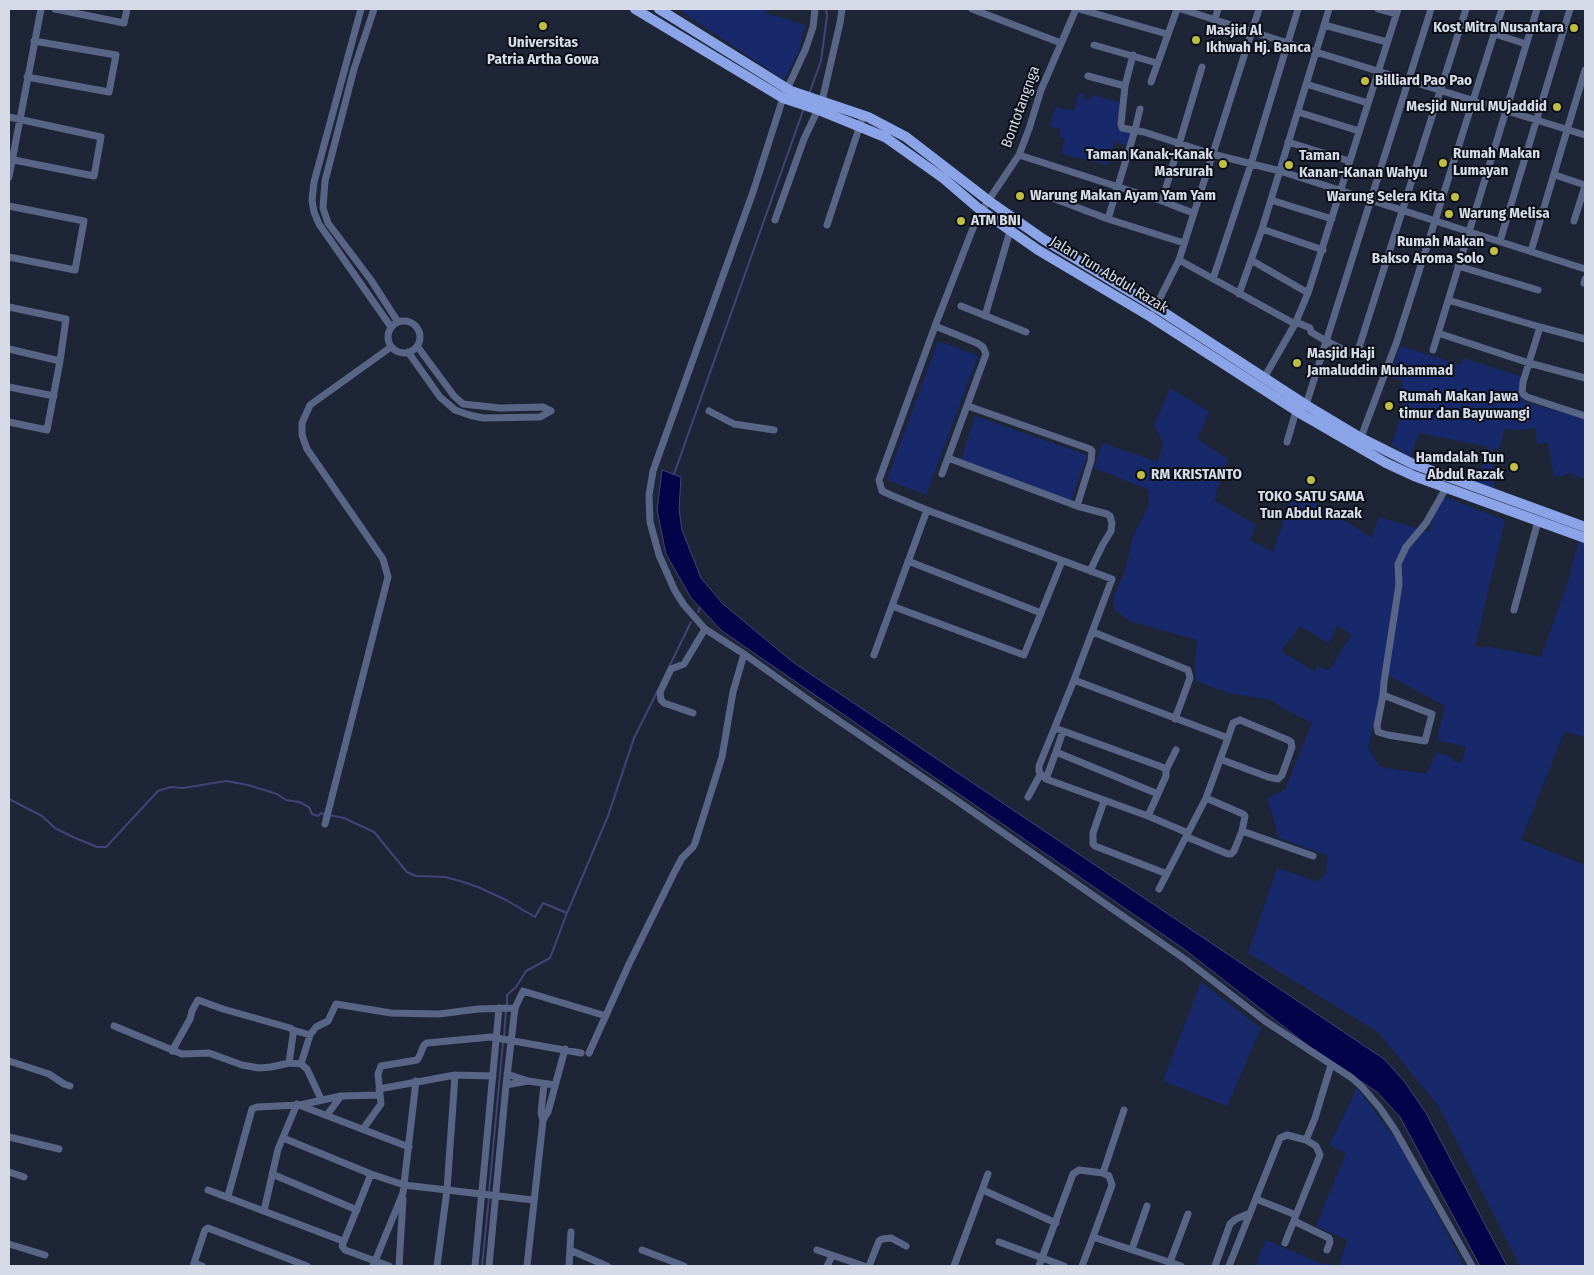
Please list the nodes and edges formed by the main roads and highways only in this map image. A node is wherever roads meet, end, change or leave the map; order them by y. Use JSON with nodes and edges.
{"nodes":[{"id":1,"x":635,"y":9,"type":"edge"},
{"id":2,"x":659,"y":9,"type":"edge"},
{"id":3,"x":787,"y":95,"type":"junction"},
{"id":4,"x":818,"y":105,"type":"junction"},
{"id":5,"x":1153,"y":312,"type":"junction"},
{"id":6,"x":1360,"y":442,"type":"junction"},
{"id":7,"x":1585,"y":527,"type":"edge"},
{"id":8,"x":1585,"y":538,"type":"edge"}],
"edges":[{"from":1,"to":3,"type":"main road"},
{"from":2,"to":3,"type":"main road"},
{"from":3,"to":4,"type":"main road"},
{"from":4,"to":5,"type":"main road","name":"Jalan Tun Abdul Razak"},
{"from":4,"to":5,"type":"main road","name":"Jalan Tun Abdul Razak"},
{"from":5,"to":6,"type":"main road","name":"Jalan Tun Abdul Razak"},
{"from":5,"to":6,"type":"main road","name":"Jalan Tun Abdul Razak"},
{"from":6,"to":7,"type":"main road","name":"Jalan Tun Abdul Razak"},
{"from":6,"to":8,"type":"main road","name":"Jalan Tun Abdul Razak"}]}
